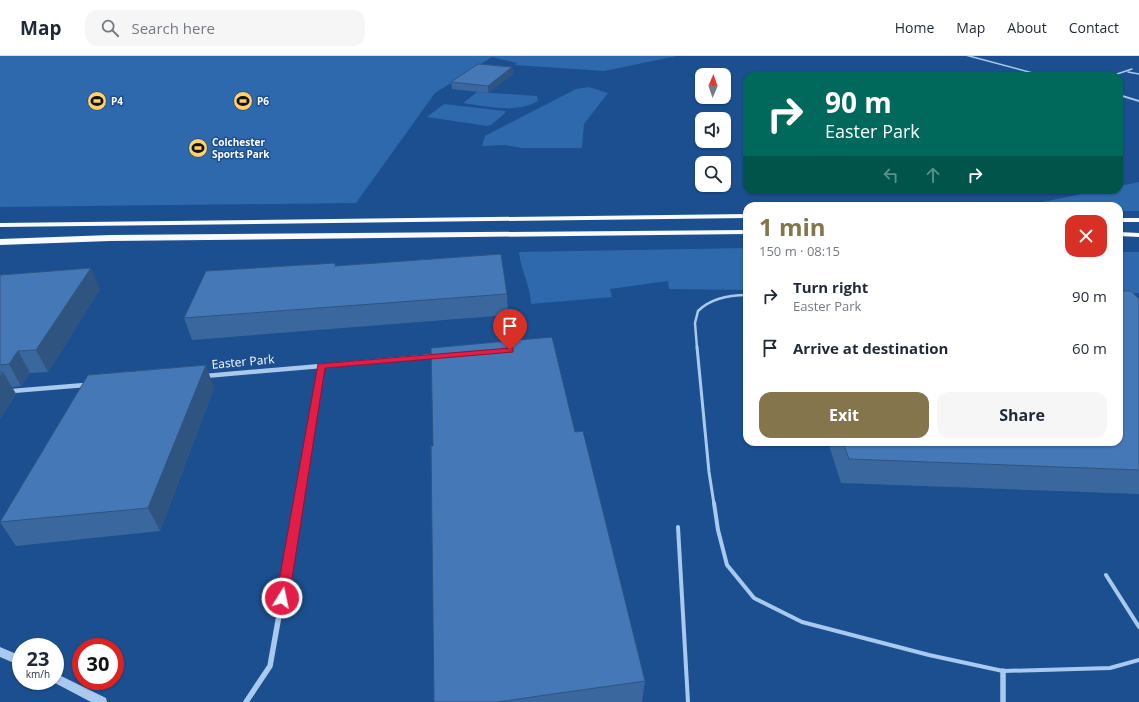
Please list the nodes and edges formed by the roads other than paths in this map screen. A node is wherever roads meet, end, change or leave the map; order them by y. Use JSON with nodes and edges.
{"nodes":[{"id":1,"x":968,"y":56,"type":"edge"},
{"id":2,"x":1132,"y":69,"type":"dead end"},
{"id":3,"x":1126,"y":71,"type":"junction"},
{"id":4,"x":1030,"y":72,"type":"edge"},
{"id":5,"x":1123,"y":72,"type":"edge"},
{"id":6,"x":1139,"y":74,"type":"edge"},
{"id":7,"x":1123,"y":96,"type":"edge"},
{"id":8,"x":1139,"y":100,"type":"edge"},
{"id":9,"x":743,"y":216,"type":"edge"},
{"id":10,"x":1123,"y":220,"type":"edge"},
{"id":11,"x":1139,"y":220,"type":"edge"},
{"id":12,"x":0,"y":225,"type":"edge"},
{"id":13,"x":743,"y":232,"type":"edge"},
{"id":14,"x":1123,"y":234,"type":"edge"},
{"id":15,"x":1139,"y":234,"type":"edge"},
{"id":16,"x":110,"y":238,"type":"junction"},
{"id":17,"x":0,"y":242,"type":"edge"},
{"id":18,"x":0,"y":245,"type":"edge"},
{"id":19,"x":743,"y":295,"type":"edge"},
{"id":20,"x":439,"y":356,"type":"edge"},
{"id":21,"x":321,"y":366,"type":"junction"},
{"id":22,"x":196,"y":376,"type":"edge"},
{"id":23,"x":94,"y":385,"type":"edge"},
{"id":24,"x":0,"y":392,"type":"edge"},
{"id":25,"x":678,"y":527,"type":"dead end"},
{"id":26,"x":1106,"y":574,"type":"dead end"},
{"id":27,"x":1139,"y":626,"type":"edge"},
{"id":28,"x":0,"y":652,"type":"edge"},
{"id":29,"x":12,"y":657,"type":"edge"},
{"id":30,"x":1139,"y":660,"type":"edge"},
{"id":31,"x":1003,"y":670,"type":"junction"},
{"id":32,"x":64,"y":683,"type":"edge"},
{"id":33,"x":102,"y":702,"type":"edge"},
{"id":34,"x":246,"y":702,"type":"edge"},
{"id":35,"x":688,"y":702,"type":"edge"},
{"id":36,"x":1003,"y":702,"type":"edge"}],
"edges":[{"from":1,"to":4,"type":"street"},
{"from":2,"to":3,"type":"lane"},
{"from":3,"to":5,"type":"lane"},
{"from":3,"to":6,"type":"lane"},
{"from":7,"to":8,"type":"street"},
{"from":9,"to":12,"type":"highway"},
{"from":10,"to":11,"type":"highway"},
{"from":13,"to":16,"type":"highway"},
{"from":14,"to":15,"type":"highway"},
{"from":16,"to":17,"type":"highway"},
{"from":16,"to":18,"type":"highway"},
{"from":19,"to":31,"type":"lane"},
{"from":20,"to":21,"type":"street","name":"Easter Park"},
{"from":21,"to":22,"type":"street","name":"Easter Park"},
{"from":21,"to":34,"type":"street"},
{"from":23,"to":24,"type":"street"},
{"from":25,"to":35,"type":"lane"},
{"from":26,"to":27,"type":"lane"},
{"from":28,"to":29,"type":"street"},
{"from":30,"to":31,"type":"lane"},
{"from":31,"to":36,"type":"street"},
{"from":32,"to":33,"type":"street"}]}
